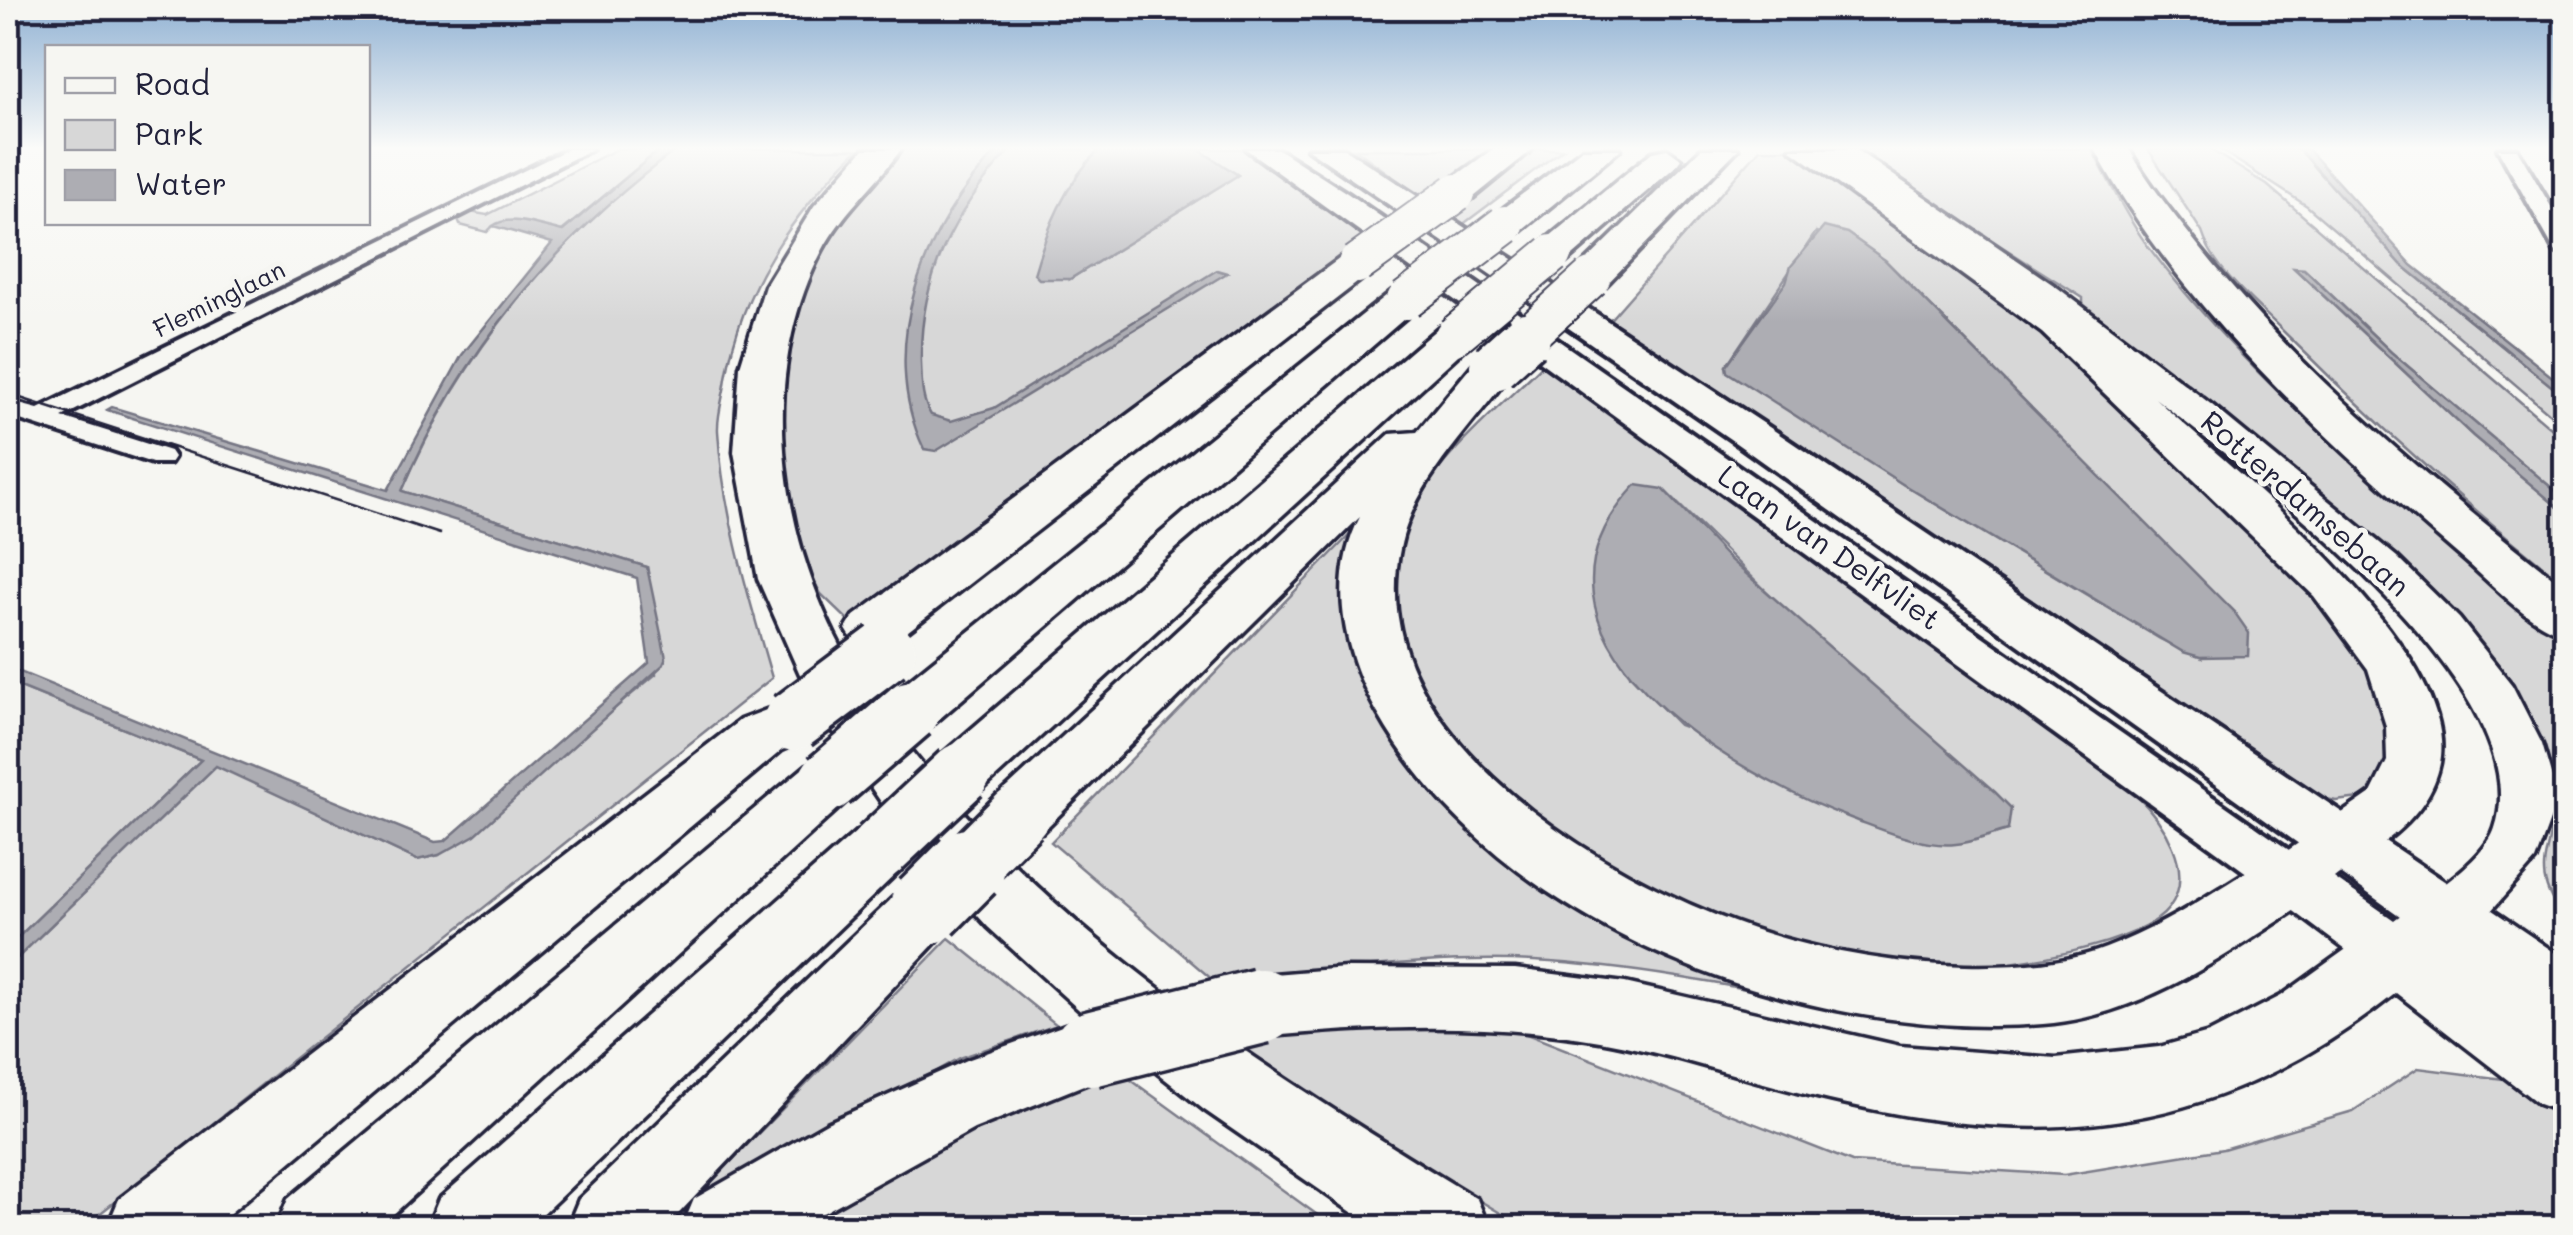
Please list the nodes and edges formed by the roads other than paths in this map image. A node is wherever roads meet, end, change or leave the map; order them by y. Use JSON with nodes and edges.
{"nodes":[{"id":1,"x":469,"y":207,"type":"edge"},
{"id":2,"x":833,"y":207,"type":"edge"},
{"id":3,"x":1349,"y":207,"type":"edge"},
{"id":4,"x":1409,"y":207,"type":"edge"},
{"id":5,"x":1437,"y":207,"type":"edge"},
{"id":6,"x":1529,"y":207,"type":"edge"},
{"id":7,"x":1608,"y":207,"type":"edge"},
{"id":8,"x":1663,"y":207,"type":"edge"},
{"id":9,"x":1889,"y":207,"type":"edge"},
{"id":10,"x":1920,"y":207,"type":"edge"},
{"id":11,"x":2152,"y":207,"type":"edge"},
{"id":12,"x":2540,"y":207,"type":"edge"},
{"id":13,"x":2566,"y":250,"type":"edge"},
{"id":14,"x":1348,"y":346,"type":"junction"},
{"id":15,"x":1474,"y":351,"type":"junction"},
{"id":16,"x":8,"y":408,"type":"edge"},
{"id":17,"x":40,"y":418,"type":"junction"},
{"id":18,"x":161,"y":457,"type":"dead end"},
{"id":19,"x":2566,"y":617,"type":"edge"},
{"id":20,"x":880,"y":640,"type":"junction"},
{"id":21,"x":2340,"y":842,"type":"junction"},
{"id":22,"x":2292,"y":878,"type":"junction"},
{"id":23,"x":2419,"y":933,"type":"junction"},
{"id":24,"x":2566,"y":1000,"type":"edge"},
{"id":25,"x":2566,"y":1080,"type":"edge"},
{"id":26,"x":148,"y":1228,"type":"edge"},
{"id":27,"x":318,"y":1228,"type":"edge"},
{"id":28,"x":468,"y":1228,"type":"edge"},
{"id":29,"x":608,"y":1228,"type":"edge"},
{"id":30,"x":723,"y":1228,"type":"edge"},
{"id":31,"x":1448,"y":1228,"type":"edge"}],
"edges":[{"from":1,"to":17,"type":"street","name":"Fleminglaan"},
{"from":2,"to":31,"type":"highway"},
{"from":3,"to":22,"type":"main road","name":"Laan van Delfvliet"},
{"from":4,"to":21,"type":"highway","name":"Laan van Delfvliet"},
{"from":5,"to":20,"type":"highway","bridge":true},
{"from":6,"to":14,"type":"highway","bridge":true},
{"from":7,"to":15,"type":"highway","bridge":true},
{"from":8,"to":15,"type":"highway","bridge":true},
{"from":9,"to":21,"type":"main road","name":"Rotterdamsebaan"},
{"from":10,"to":23,"type":"main road","name":"Rotterdamsebaan"},
{"from":11,"to":19,"type":"highway"},
{"from":12,"to":13,"type":"street"},
{"from":14,"to":20,"type":"highway"},
{"from":14,"to":27,"type":"highway","bridge":true},
{"from":15,"to":22,"type":"highway"},
{"from":15,"to":28,"type":"highway","bridge":true},
{"from":15,"to":29,"type":"highway","bridge":true},
{"from":16,"to":17,"type":"street"},
{"from":17,"to":18,"type":"street"},
{"from":20,"to":26,"type":"highway","bridge":true},
{"from":21,"to":22,"type":"main road","name":"Rotterdamsebaan"},
{"from":21,"to":23,"type":"highway","name":"Laan van Delfvliet"},
{"from":22,"to":23,"type":"main road","name":"Laan van Delfvliet"},
{"from":23,"to":24,"type":"highway"},
{"from":23,"to":25,"type":"highway"},
{"from":23,"to":30,"type":"highway","bridge":true}]}
